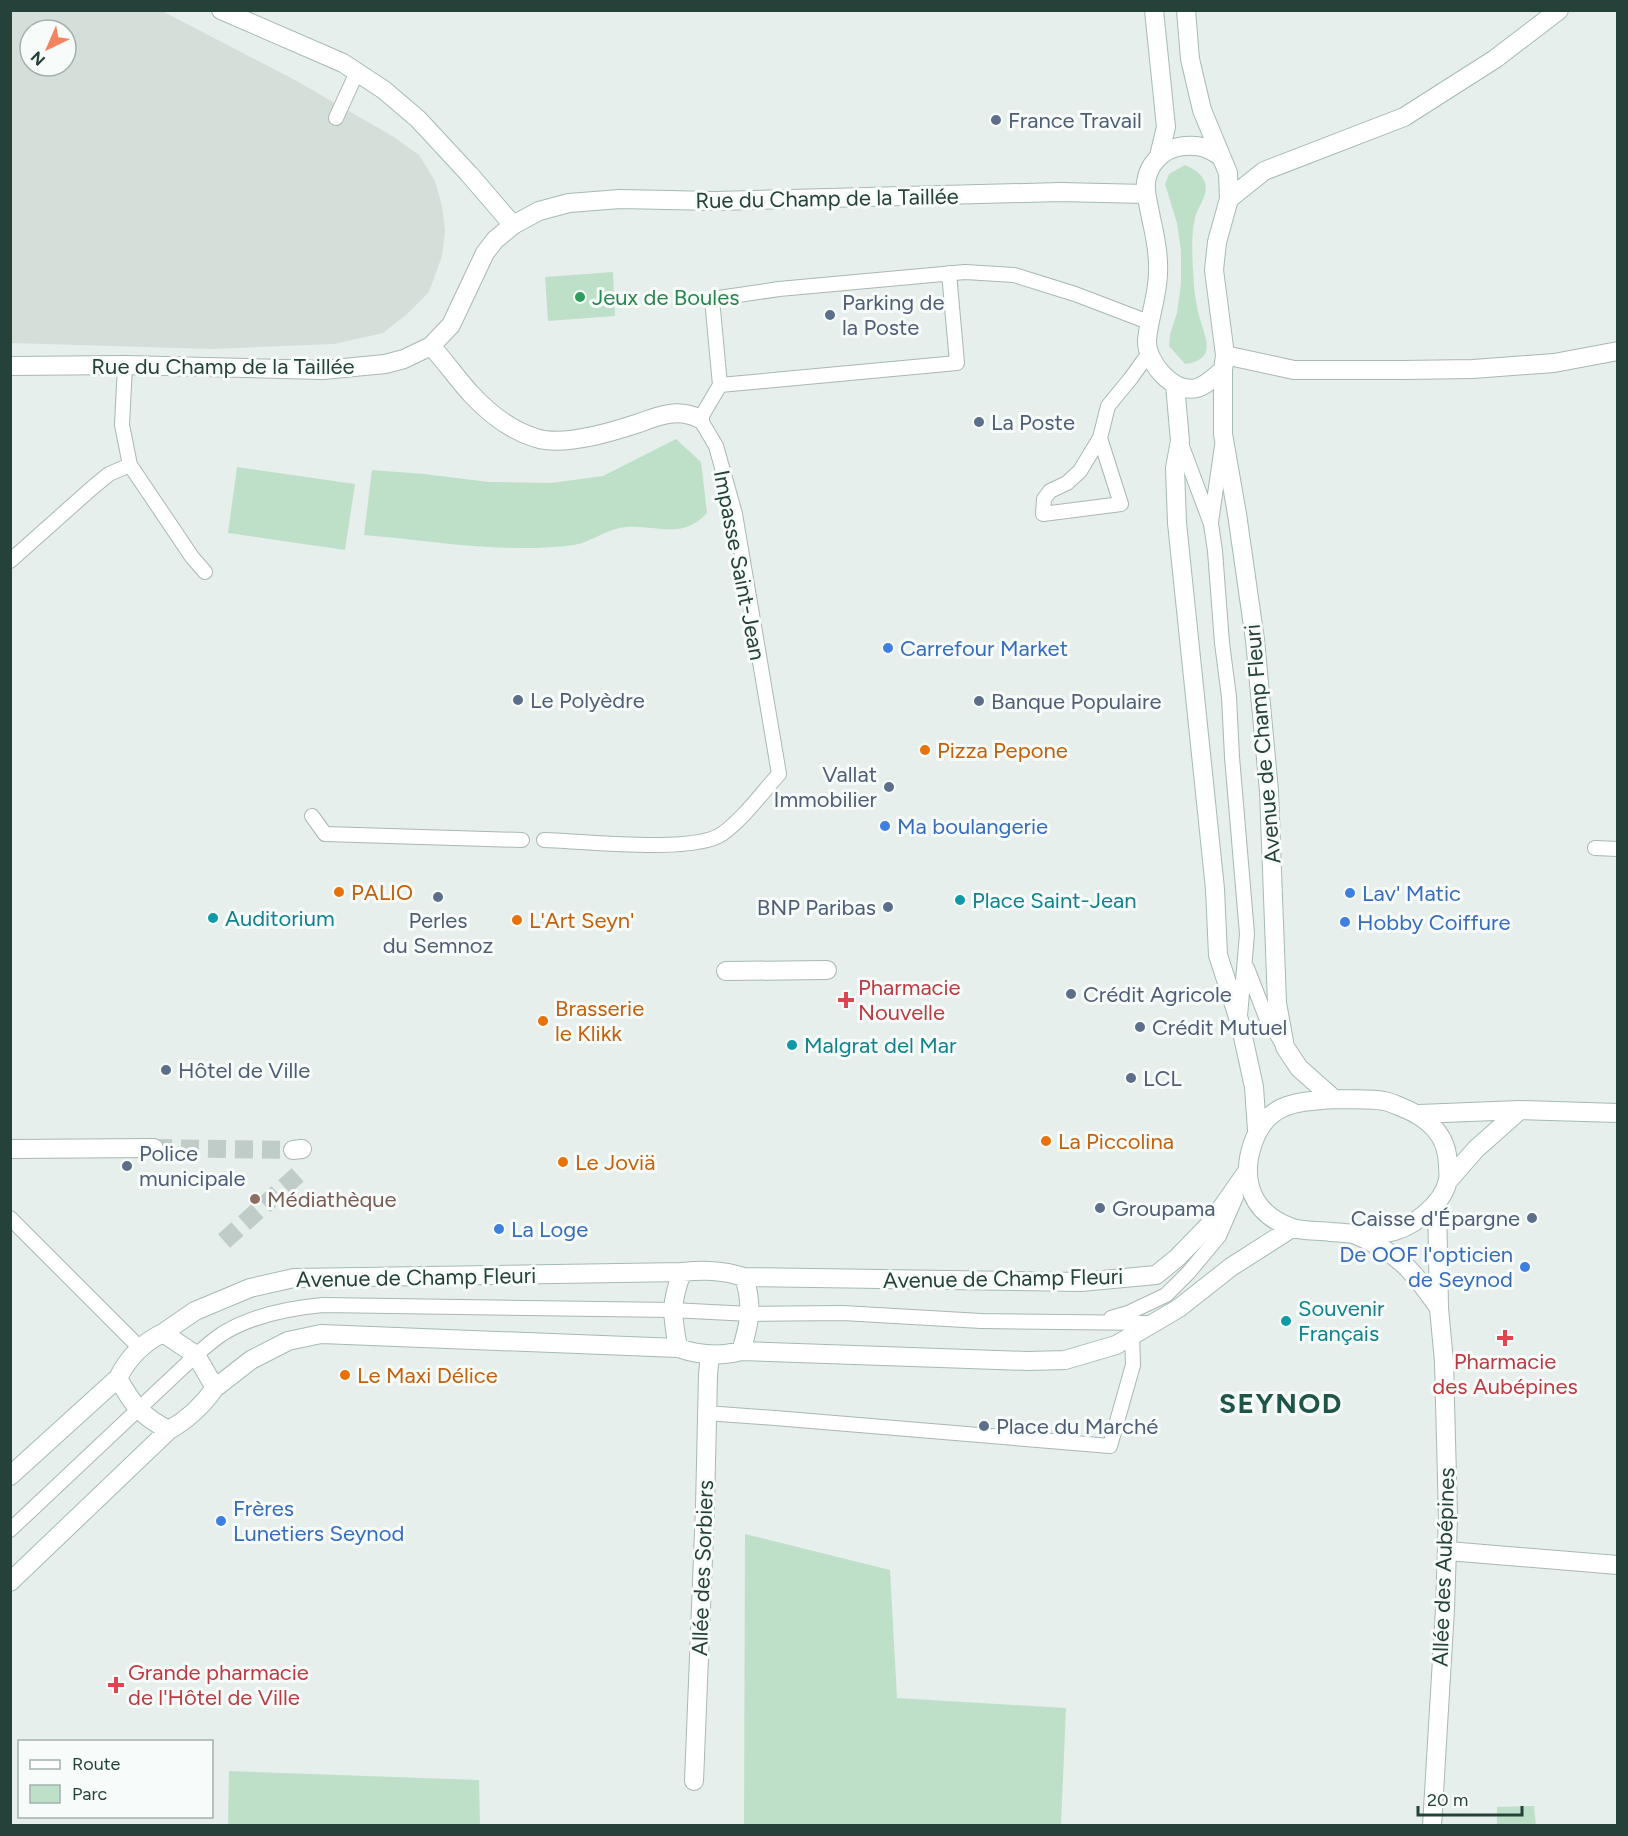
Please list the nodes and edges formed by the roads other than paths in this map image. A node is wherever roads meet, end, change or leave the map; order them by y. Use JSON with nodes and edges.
{"nodes":[{"id":1,"x":221,"y":10,"type":"edge"},
{"id":2,"x":1155,"y":10,"type":"edge"},
{"id":3,"x":1185,"y":10,"type":"edge"},
{"id":4,"x":1559,"y":10,"type":"edge"},
{"id":5,"x":357,"y":72,"type":"junction"},
{"id":6,"x":336,"y":118,"type":"dead end"},
{"id":7,"x":1159,"y":156,"type":"junction"},
{"id":8,"x":1220,"y":156,"type":"junction"},
{"id":9,"x":1146,"y":194,"type":"junction"},
{"id":10,"x":1229,"y":199,"type":"junction"},
{"id":11,"x":513,"y":225,"type":"junction"},
{"id":12,"x":949,"y":273,"type":"junction"},
{"id":13,"x":1151,"y":323,"type":"junction"},
{"id":14,"x":431,"y":346,"type":"junction"},
{"id":15,"x":1617,"y":351,"type":"edge"},
{"id":16,"x":1149,"y":353,"type":"junction"},
{"id":17,"x":1224,"y":362,"type":"junction"},
{"id":18,"x":125,"y":365,"type":"junction"},
{"id":19,"x":10,"y":366,"type":"edge"},
{"id":20,"x":720,"y":385,"type":"junction"},
{"id":21,"x":1175,"y":385,"type":"junction"},
{"id":22,"x":700,"y":419,"type":"junction"},
{"id":23,"x":1223,"y":434,"type":"junction"},
{"id":24,"x":1100,"y":438,"type":"junction"},
{"id":25,"x":1180,"y":441,"type":"junction"},
{"id":26,"x":130,"y":465,"type":"junction"},
{"id":27,"x":1211,"y":524,"type":"junction"},
{"id":28,"x":10,"y":561,"type":"edge"},
{"id":29,"x":205,"y":572,"type":"dead end"},
{"id":30,"x":312,"y":816,"type":"dead end"},
{"id":31,"x":522,"y":840,"type":"dead end"},
{"id":32,"x":544,"y":840,"type":"dead end"},
{"id":33,"x":1595,"y":848,"type":"dead end"},
{"id":34,"x":1617,"y":849,"type":"edge"},
{"id":35,"x":1245,"y":960,"type":"junction"},
{"id":36,"x":827,"y":970,"type":"dead end"},
{"id":37,"x":726,"y":972,"type":"dead end"},
{"id":38,"x":1240,"y":1023,"type":"junction"},
{"id":39,"x":1286,"y":1047,"type":"junction"},
{"id":40,"x":1334,"y":1099,"type":"junction"},
{"id":41,"x":1520,"y":1110,"type":"junction"},
{"id":42,"x":1617,"y":1113,"type":"edge"},
{"id":43,"x":1419,"y":1114,"type":"junction"},
{"id":44,"x":1257,"y":1130,"type":"junction"},
{"id":45,"x":154,"y":1148,"type":"tunnel mouth"},
{"id":46,"x":10,"y":1149,"type":"edge"},
{"id":47,"x":1246,"y":1173,"type":"junction"},
{"id":48,"x":1448,"y":1181,"type":"junction"},
{"id":49,"x":1437,"y":1202,"type":"junction"},
{"id":50,"x":10,"y":1218,"type":"edge"},
{"id":51,"x":1292,"y":1228,"type":"junction"},
{"id":52,"x":1354,"y":1234,"type":"junction"},
{"id":53,"x":682,"y":1272,"type":"junction"},
{"id":54,"x":744,"y":1277,"type":"junction"},
{"id":55,"x":1439,"y":1308,"type":"junction"},
{"id":56,"x":672,"y":1310,"type":"junction"},
{"id":57,"x":750,"y":1314,"type":"junction"},
{"id":58,"x":1097,"y":1322,"type":"junction"},
{"id":59,"x":1153,"y":1323,"type":"junction"},
{"id":60,"x":163,"y":1333,"type":"junction"},
{"id":61,"x":1132,"y":1335,"type":"junction"},
{"id":62,"x":140,"y":1347,"type":"junction"},
{"id":63,"x":678,"y":1348,"type":"junction"},
{"id":64,"x":741,"y":1351,"type":"junction"},
{"id":65,"x":196,"y":1354,"type":"junction"},
{"id":66,"x":710,"y":1355,"type":"junction"},
{"id":67,"x":118,"y":1378,"type":"junction"},
{"id":68,"x":215,"y":1388,"type":"junction"},
{"id":69,"x":137,"y":1409,"type":"junction"},
{"id":70,"x":706,"y":1413,"type":"junction"},
{"id":71,"x":169,"y":1430,"type":"junction"},
{"id":72,"x":10,"y":1476,"type":"edge"},
{"id":73,"x":10,"y":1530,"type":"edge"},
{"id":74,"x":1448,"y":1551,"type":"junction"},
{"id":75,"x":1617,"y":1566,"type":"edge"},
{"id":76,"x":10,"y":1582,"type":"edge"},
{"id":77,"x":694,"y":1781,"type":"dead end"},
{"id":78,"x":1432,"y":1826,"type":"edge"}],
"edges":[{"from":1,"to":5,"type":"street"},
{"from":2,"to":7,"type":"street"},
{"from":3,"to":8,"type":"street"},
{"from":4,"to":10,"type":"street"},
{"from":5,"to":6,"type":"lane"},
{"from":5,"to":11,"type":"street"},
{"from":7,"to":8,"type":"street"},
{"from":7,"to":9,"type":"street"},
{"from":8,"to":10,"type":"street"},
{"from":9,"to":11,"type":"street","name":"Rue du Champ de la Taillée"},
{"from":9,"to":13,"type":"street"},
{"from":10,"to":17,"type":"street","name":"Avenue de Champ Fleuri"},
{"from":11,"to":14,"type":"street"},
{"from":12,"to":13,"type":"lane"},
{"from":12,"to":20,"type":"lane"},
{"from":12,"to":20,"type":"lane"},
{"from":13,"to":16,"type":"street"},
{"from":14,"to":18,"type":"street","name":"Rue du Champ de la Taillée"},
{"from":14,"to":22,"type":"street"},
{"from":15,"to":17,"type":"street"},
{"from":16,"to":21,"type":"street"},
{"from":16,"to":24,"type":"lane"},
{"from":17,"to":21,"type":"street"},
{"from":17,"to":23,"type":"street","name":"Avenue de Champ Fleuri"},
{"from":18,"to":19,"type":"street","name":"Rue du Champ de la Taillée"},
{"from":18,"to":26,"type":"lane"},
{"from":20,"to":22,"type":"lane"},
{"from":21,"to":25,"type":"street"},
{"from":22,"to":32,"type":"lane","name":"Impasse Saint-Jean"},
{"from":23,"to":27,"type":"lane"},
{"from":23,"to":39,"type":"street","name":"Avenue de Champ Fleuri"},
{"from":24,"to":24,"type":"lane"},
{"from":25,"to":27,"type":"lane"},
{"from":25,"to":38,"type":"street"},
{"from":26,"to":28,"type":"lane"},
{"from":26,"to":29,"type":"lane"},
{"from":27,"to":35,"type":"lane"},
{"from":30,"to":31,"type":"lane"},
{"from":33,"to":34,"type":"lane"},
{"from":35,"to":38,"type":"lane"},
{"from":35,"to":39,"type":"lane"},
{"from":36,"to":37,"type":"street"},
{"from":38,"to":44,"type":"street"},
{"from":39,"to":40,"type":"street","name":"Avenue de Champ Fleuri"},
{"from":40,"to":43,"type":"street"},
{"from":40,"to":44,"type":"street"},
{"from":41,"to":42,"type":"street"},
{"from":41,"to":43,"type":"street"},
{"from":41,"to":48,"type":"street"},
{"from":43,"to":48,"type":"street"},
{"from":44,"to":47,"type":"street"},
{"from":45,"to":46,"type":"street"},
{"from":47,"to":51,"type":"street"},
{"from":47,"to":54,"type":"street","name":"Avenue de Champ Fleuri"},
{"from":47,"to":58,"type":"lane","name":"Avenue de Champ Fleuri"},
{"from":48,"to":49,"type":"street"},
{"from":49,"to":52,"type":"street"},
{"from":49,"to":55,"type":"street","name":"Allée des Aubépines"},
{"from":50,"to":62,"type":"lane"},
{"from":51,"to":52,"type":"street"},
{"from":51,"to":59,"type":"street"},
{"from":52,"to":55,"type":"street"},
{"from":53,"to":54,"type":"street","name":"Avenue de Champ Fleuri"},
{"from":53,"to":56,"type":"street"},
{"from":53,"to":60,"type":"street","name":"Avenue de Champ Fleuri"},
{"from":54,"to":57,"type":"street"},
{"from":55,"to":74,"type":"street","name":"Allée des Aubépines"},
{"from":56,"to":57,"type":"lane","name":"Avenue de Champ Fleuri"},
{"from":56,"to":63,"type":"street"},
{"from":56,"to":65,"type":"lane","name":"Avenue de Champ Fleuri"},
{"from":57,"to":58,"type":"lane","name":"Avenue de Champ Fleuri"},
{"from":57,"to":64,"type":"street"},
{"from":58,"to":59,"type":"lane","name":"Avenue de Champ Fleuri"},
{"from":59,"to":61,"type":"street"},
{"from":60,"to":62,"type":"street","name":"Avenue de Champ Fleuri"},
{"from":60,"to":65,"type":"street"},
{"from":61,"to":64,"type":"street"},
{"from":61,"to":70,"type":"lane"},
{"from":62,"to":67,"type":"street","name":"Avenue de Champ Fleuri"},
{"from":63,"to":66,"type":"street"},
{"from":63,"to":68,"type":"street"},
{"from":64,"to":66,"type":"street"},
{"from":65,"to":68,"type":"street"},
{"from":65,"to":69,"type":"lane","name":"Avenue de Champ Fleuri"},
{"from":66,"to":70,"type":"street","name":"Allée des Sorbiers"},
{"from":67,"to":69,"type":"street"},
{"from":67,"to":72,"type":"street","name":"Avenue de Champ Fleuri"},
{"from":68,"to":71,"type":"street"},
{"from":69,"to":71,"type":"street"},
{"from":69,"to":73,"type":"lane","name":"Avenue de Champ Fleuri"},
{"from":70,"to":77,"type":"street","name":"Allée des Sorbiers"},
{"from":71,"to":76,"type":"street"},
{"from":74,"to":75,"type":"street"},
{"from":74,"to":78,"type":"street","name":"Allée des Aubépines"}]}
